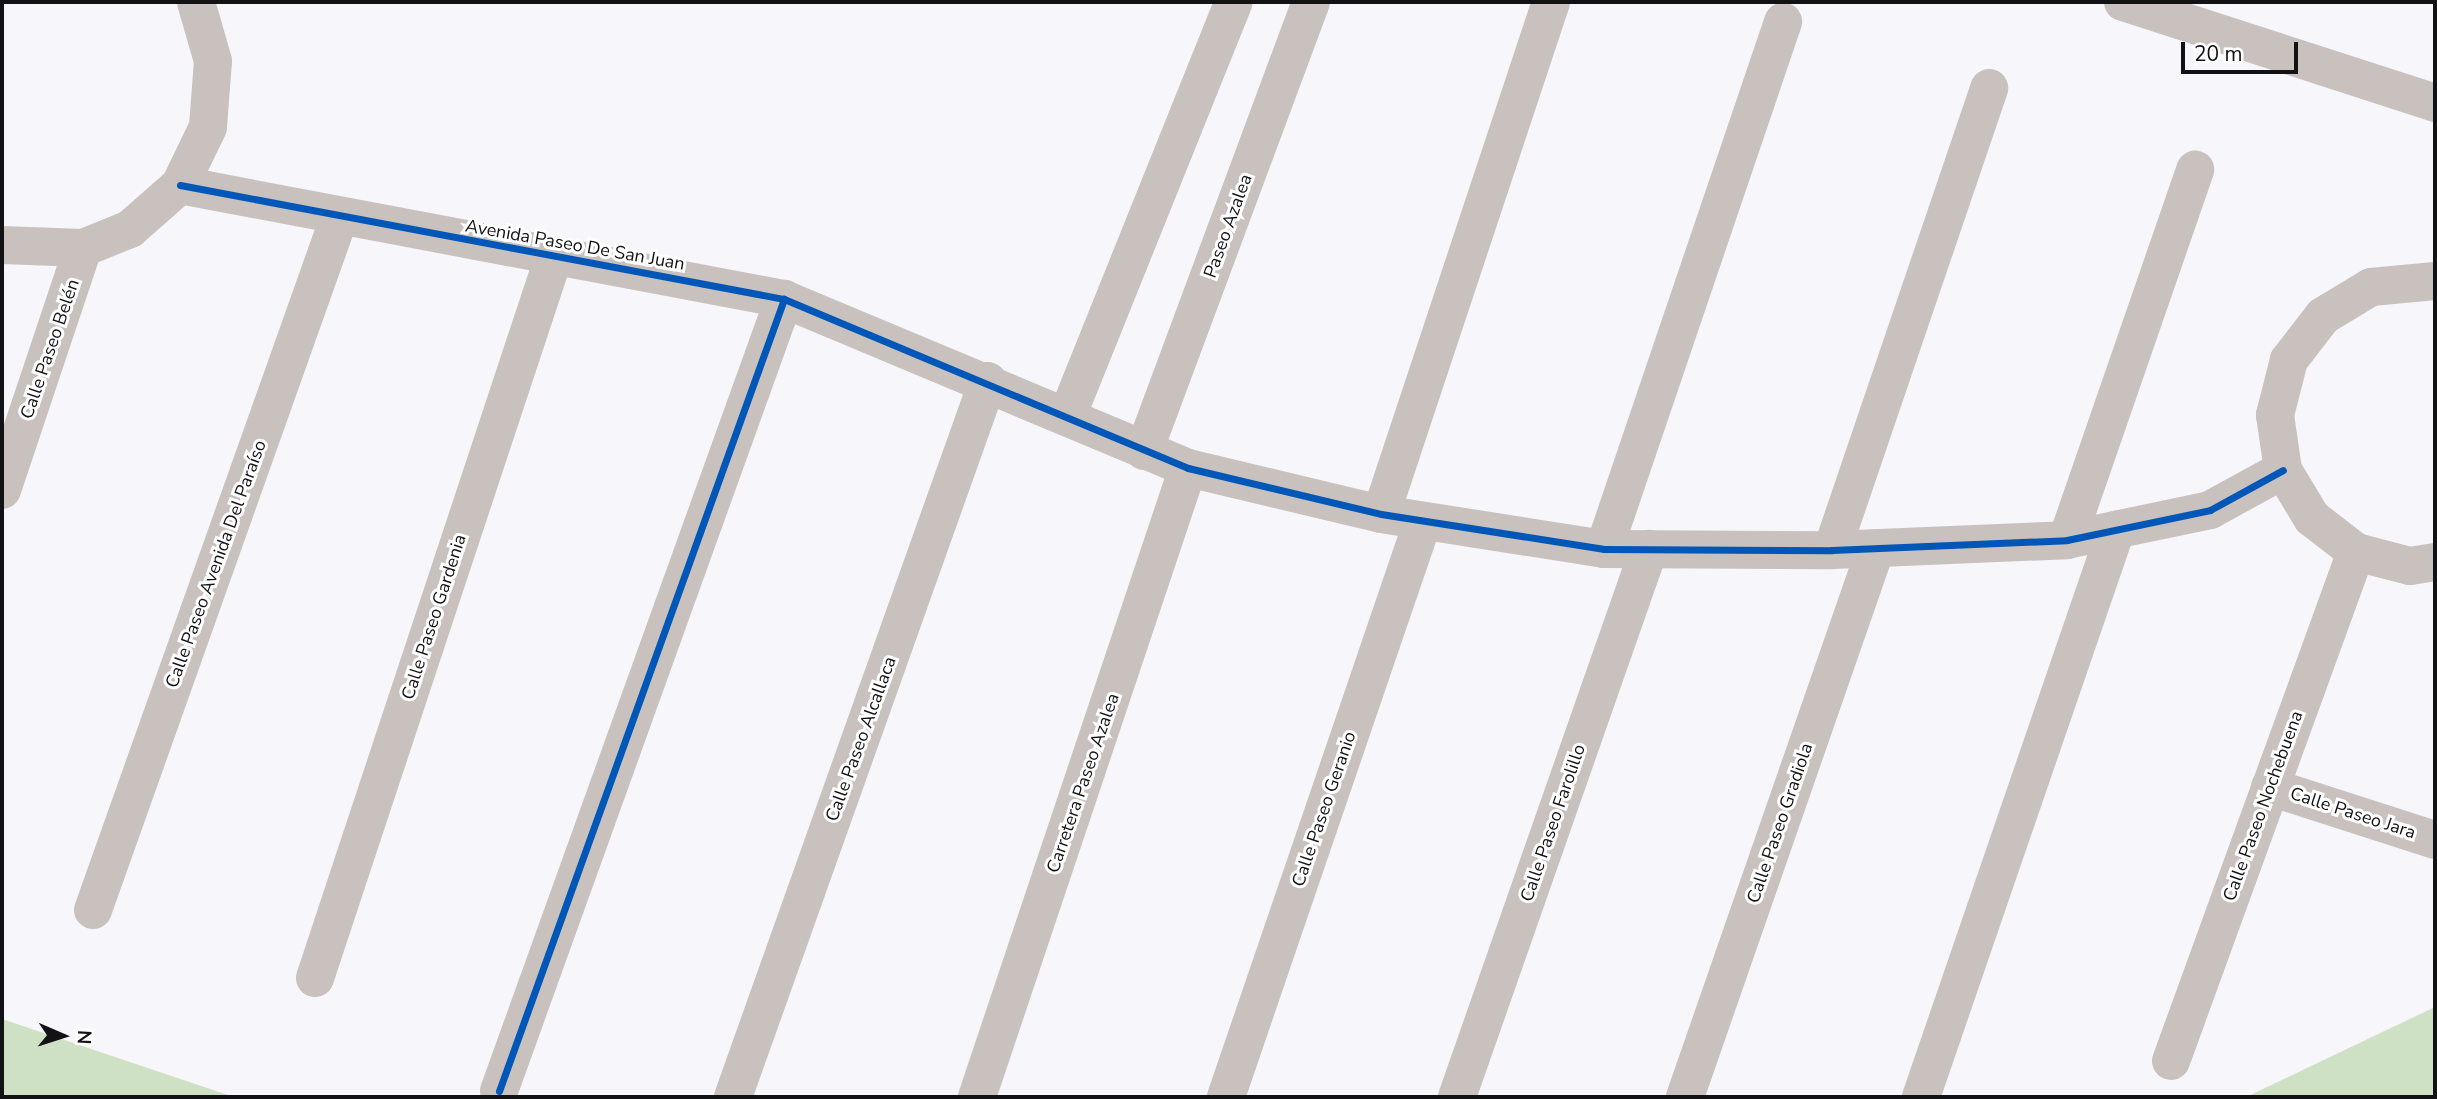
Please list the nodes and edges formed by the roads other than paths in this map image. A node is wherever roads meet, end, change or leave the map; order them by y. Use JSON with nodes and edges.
{"nodes":[{"id":1,"x":196,"y":2,"type":"edge"},
{"id":2,"x":1234,"y":2,"type":"edge"},
{"id":3,"x":1311,"y":2,"type":"edge"},
{"id":4,"x":1551,"y":2,"type":"edge"},
{"id":5,"x":2123,"y":2,"type":"edge"},
{"id":6,"x":1783,"y":22,"type":"dead end"},
{"id":7,"x":1989,"y":89,"type":"dead end"},
{"id":8,"x":2435,"y":103,"type":"edge"},
{"id":9,"x":2195,"y":170,"type":"dead end"},
{"id":10,"x":180,"y":185,"type":"junction"},
{"id":11,"x":339,"y":218,"type":"junction"},
{"id":12,"x":2,"y":245,"type":"edge"},
{"id":13,"x":83,"y":248,"type":"junction"},
{"id":14,"x":554,"y":256,"type":"junction"},
{"id":15,"x":2435,"y":281,"type":"edge"},
{"id":16,"x":784,"y":299,"type":"junction"},
{"id":17,"x":972,"y":373,"type":"junction"},
{"id":18,"x":1068,"y":414,"type":"junction"},
{"id":19,"x":1144,"y":451,"type":"junction"},
{"id":20,"x":1188,"y":468,"type":"junction"},
{"id":21,"x":2283,"y":470,"type":"junction"},
{"id":22,"x":2,"y":490,"type":"edge"},
{"id":23,"x":1381,"y":514,"type":"junction"},
{"id":24,"x":1423,"y":521,"type":"junction"},
{"id":25,"x":2116,"y":530,"type":"junction"},
{"id":26,"x":2067,"y":540,"type":"junction"},
{"id":27,"x":1876,"y":548,"type":"junction"},
{"id":28,"x":1604,"y":549,"type":"junction"},
{"id":29,"x":1649,"y":549,"type":"junction"},
{"id":30,"x":1832,"y":550,"type":"junction"},
{"id":31,"x":2356,"y":552,"type":"junction"},
{"id":32,"x":2427,"y":573,"type":"edge"},
{"id":33,"x":2270,"y":787,"type":"junction"},
{"id":34,"x":2435,"y":840,"type":"edge"},
{"id":35,"x":93,"y":910,"type":"dead end"},
{"id":36,"x":315,"y":978,"type":"dead end"},
{"id":37,"x":2171,"y":1060,"type":"dead end"},
{"id":38,"x":499,"y":1091,"type":"dead end"},
{"id":39,"x":733,"y":1097,"type":"edge"},
{"id":40,"x":977,"y":1097,"type":"edge"},
{"id":41,"x":1226,"y":1097,"type":"edge"},
{"id":42,"x":1457,"y":1097,"type":"edge"},
{"id":43,"x":1685,"y":1097,"type":"edge"},
{"id":44,"x":1921,"y":1097,"type":"edge"}],
"edges":[{"from":1,"to":10,"type":"street"},
{"from":2,"to":18,"type":"street"},
{"from":3,"to":19,"type":"street","name":"Paseo Azalea"},
{"from":4,"to":23,"type":"street"},
{"from":5,"to":8,"type":"street"},
{"from":6,"to":28,"type":"street"},
{"from":7,"to":30,"type":"street"},
{"from":9,"to":26,"type":"street"},
{"from":10,"to":11,"type":"street","name":"Avenida Paseo De San Juan"},
{"from":10,"to":13,"type":"street"},
{"from":11,"to":14,"type":"street","name":"Avenida Paseo De San Juan"},
{"from":11,"to":35,"type":"street","name":"Calle Paseo Avenida Del Paraíso"},
{"from":12,"to":13,"type":"street"},
{"from":13,"to":22,"type":"street","name":"Calle Paseo Belén"},
{"from":14,"to":16,"type":"street","name":"Avenida Paseo De San Juan"},
{"from":14,"to":36,"type":"street","name":"Calle Paseo Gardenia"},
{"from":15,"to":21,"type":"street"},
{"from":16,"to":17,"type":"street","name":"Avenida Paseo De San Juan"},
{"from":16,"to":38,"type":"street"},
{"from":17,"to":18,"type":"street","name":"Avenida Paseo De San Juan"},
{"from":17,"to":39,"type":"street","name":"Calle Paseo Alcallaca"},
{"from":18,"to":19,"type":"street","name":"Avenida Paseo De San Juan"},
{"from":19,"to":20,"type":"street","name":"Avenida Paseo De San Juan"},
{"from":20,"to":23,"type":"street","name":"Avenida Paseo De San Juan"},
{"from":20,"to":40,"type":"street","name":"Carretera Paseo Azalea"},
{"from":21,"to":25,"type":"street","name":"Avenida Paseo De San Juan"},
{"from":21,"to":31,"type":"street"},
{"from":23,"to":24,"type":"street","name":"Avenida Paseo De San Juan"},
{"from":24,"to":28,"type":"street","name":"Avenida Paseo De San Juan"},
{"from":24,"to":41,"type":"street","name":"Calle Paseo Geranio"},
{"from":25,"to":26,"type":"street","name":"Avenida Paseo De San Juan"},
{"from":25,"to":44,"type":"street"},
{"from":26,"to":27,"type":"street","name":"Avenida Paseo De San Juan"},
{"from":27,"to":30,"type":"street","name":"Avenida Paseo De San Juan"},
{"from":27,"to":43,"type":"street","name":"Calle Paseo Gradiola"},
{"from":28,"to":29,"type":"street","name":"Avenida Paseo De San Juan"},
{"from":29,"to":30,"type":"street","name":"Avenida Paseo De San Juan"},
{"from":29,"to":42,"type":"street","name":"Calle Paseo Farolillo"},
{"from":31,"to":32,"type":"street"},
{"from":31,"to":33,"type":"street","name":"Calle Paseo Nochebuena"},
{"from":33,"to":34,"type":"street","name":"Calle Paseo Jara"},
{"from":33,"to":37,"type":"street","name":"Calle Paseo Nochebuena"}]}
